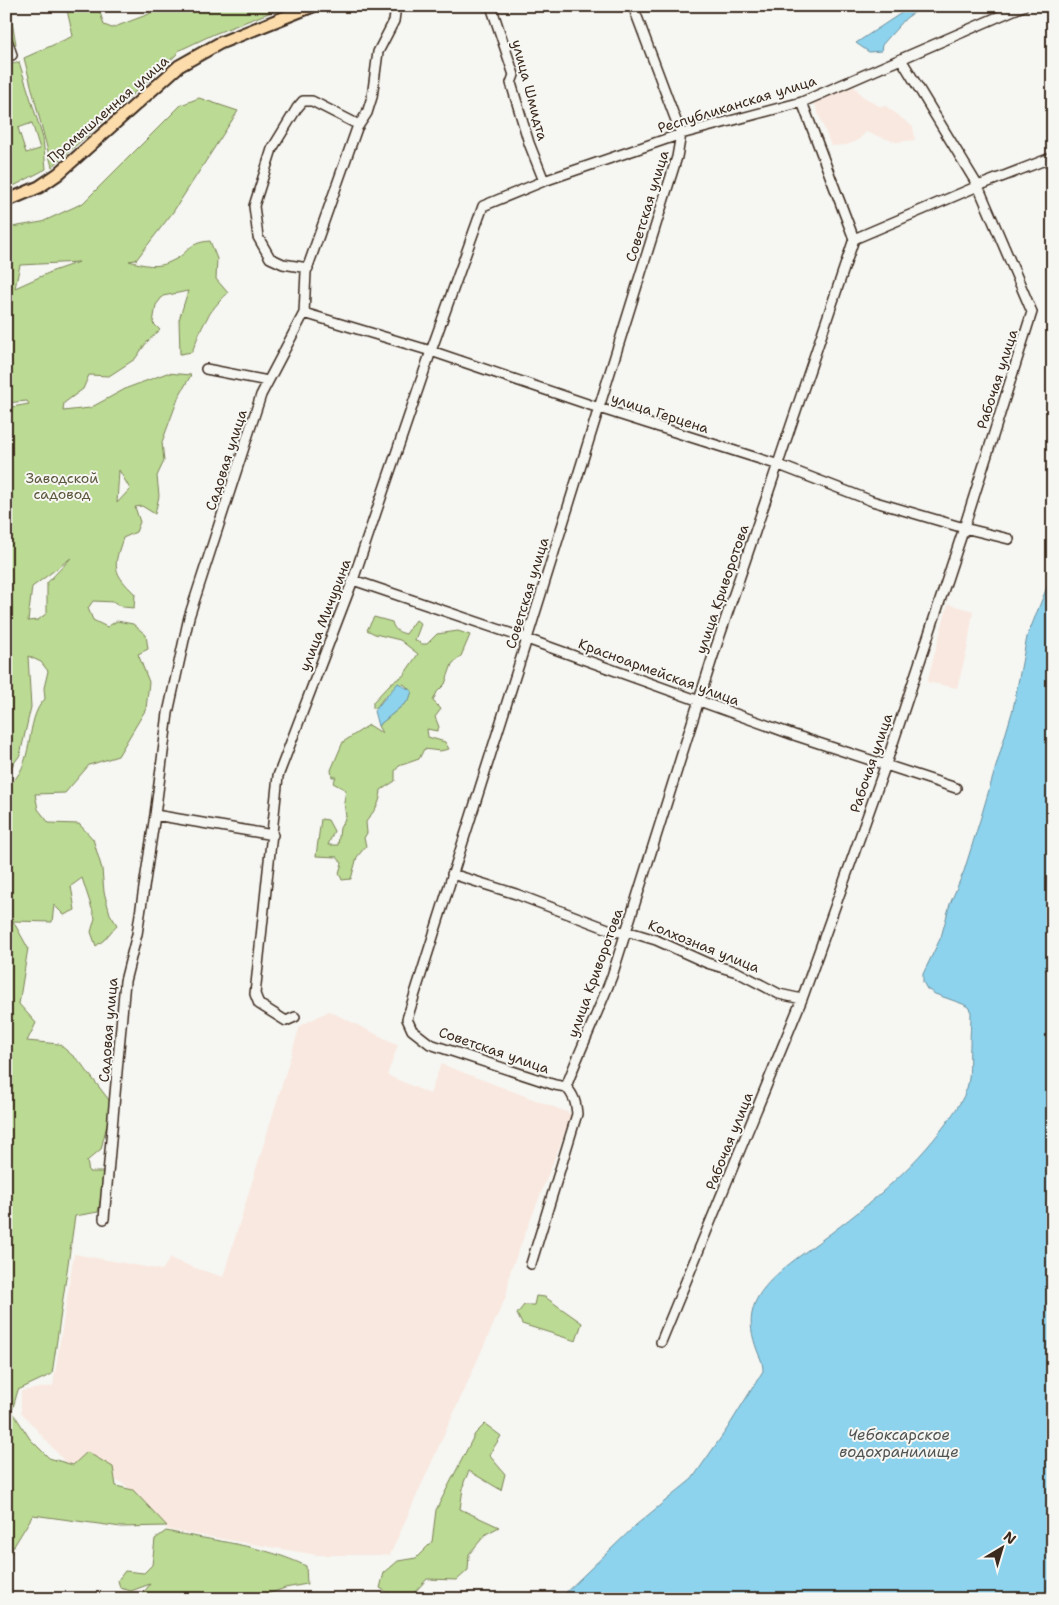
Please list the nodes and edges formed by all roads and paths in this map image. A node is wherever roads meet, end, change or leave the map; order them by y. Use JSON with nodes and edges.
{"nodes":[{"id":1,"x":313,"y":6,"type":"edge"},
{"id":2,"x":396,"y":6,"type":"edge"},
{"id":3,"x":491,"y":6,"type":"edge"},
{"id":4,"x":633,"y":6,"type":"edge"},
{"id":5,"x":1023,"y":6,"type":"edge"},
{"id":6,"x":6,"y":37,"type":"edge"},
{"id":7,"x":6,"y":55,"type":"edge"},
{"id":8,"x":901,"y":59,"type":"junction"},
{"id":9,"x":802,"y":102,"type":"junction"},
{"id":10,"x":359,"y":125,"type":"junction"},
{"id":11,"x":681,"y":134,"type":"junction"},
{"id":12,"x":1053,"y":157,"type":"edge"},
{"id":13,"x":544,"y":181,"type":"junction"},
{"id":14,"x":978,"y":186,"type":"junction"},
{"id":15,"x":6,"y":201,"type":"edge"},
{"id":16,"x":483,"y":206,"type":"joint"},
{"id":17,"x":854,"y":239,"type":"junction"},
{"id":18,"x":308,"y":268,"type":"junction"},
{"id":19,"x":304,"y":313,"type":"junction"},
{"id":20,"x":432,"y":351,"type":"junction"},
{"id":21,"x":206,"y":369,"type":"dead end"},
{"id":22,"x":268,"y":381,"type":"junction"},
{"id":23,"x":599,"y":408,"type":"junction"},
{"id":24,"x":779,"y":465,"type":"junction"},
{"id":25,"x":964,"y":528,"type":"junction"},
{"id":26,"x":1009,"y":539,"type":"dead end"},
{"id":27,"x":353,"y":580,"type":"junction"},
{"id":28,"x":527,"y":639,"type":"junction"},
{"id":29,"x":699,"y":701,"type":"junction"},
{"id":30,"x":886,"y":764,"type":"junction"},
{"id":31,"x":956,"y":788,"type":"dead end"},
{"id":32,"x":155,"y":815,"type":"junction"},
{"id":33,"x":273,"y":835,"type":"junction"},
{"id":34,"x":452,"y":874,"type":"junction"},
{"id":35,"x":626,"y":931,"type":"junction"},
{"id":36,"x":802,"y":1000,"type":"junction"},
{"id":37,"x":294,"y":1017,"type":"dead end"},
{"id":38,"x":566,"y":1086,"type":"junction"},
{"id":39,"x":104,"y":1219,"type":"dead end"},
{"id":40,"x":531,"y":1264,"type":"dead end"},
{"id":41,"x":660,"y":1342,"type":"dead end"}],
"edges":[{"from":1,"to":15,"type":"main road","name":"Промышленная улица"},
{"from":2,"to":10,"type":"street","name":"Садовая улица"},
{"from":3,"to":13,"type":"street","name":"улица Шмидта"},
{"from":4,"to":11,"type":"street"},
{"from":5,"to":8,"type":"street","name":"Республиканская улица"},
{"from":6,"to":7,"type":"street"},
{"from":8,"to":9,"type":"street","name":"Республиканская улица"},
{"from":8,"to":14,"type":"street","name":"Рабочая улица"},
{"from":9,"to":11,"type":"street","name":"Республиканская улица"},
{"from":9,"to":17,"type":"street"},
{"from":10,"to":18,"type":"street","name":"Садовая улица"},
{"from":10,"to":18,"type":"street"},
{"from":11,"to":13,"type":"street","name":"Республиканская улица"},
{"from":11,"to":23,"type":"street","name":"Советская улица"},
{"from":12,"to":14,"type":"street"},
{"from":13,"to":16,"type":"street","name":"Республиканская улица"},
{"from":14,"to":17,"type":"street"},
{"from":14,"to":25,"type":"street","name":"Рабочая улица"},
{"from":16,"to":20,"type":"street","name":"улица Мичурина"},
{"from":17,"to":24,"type":"street","name":"улица Криворотова"},
{"from":18,"to":19,"type":"street","name":"Садовая улица"},
{"from":19,"to":20,"type":"street","name":"улица Герцена"},
{"from":19,"to":22,"type":"street","name":"Садовая улица"},
{"from":20,"to":23,"type":"street","name":"улица Герцена"},
{"from":20,"to":27,"type":"street","name":"улица Мичурина"},
{"from":21,"to":22,"type":"street"},
{"from":22,"to":32,"type":"street","name":"Садовая улица"},
{"from":23,"to":24,"type":"street","name":"улица Герцена"},
{"from":23,"to":28,"type":"street","name":"Советская улица"},
{"from":24,"to":25,"type":"street","name":"улица Герцена"},
{"from":24,"to":29,"type":"street","name":"улица Криворотова"},
{"from":25,"to":26,"type":"street","name":"улица Герцена"},
{"from":25,"to":30,"type":"street","name":"Рабочая улица"},
{"from":27,"to":28,"type":"street","name":"Красноармейская улица"},
{"from":27,"to":33,"type":"street","name":"улица Мичурина"},
{"from":28,"to":29,"type":"street","name":"Красноармейская улица"},
{"from":28,"to":34,"type":"street","name":"Советская улица"},
{"from":29,"to":30,"type":"street","name":"Красноармейская улица"},
{"from":29,"to":35,"type":"street","name":"улица Криворотова"},
{"from":30,"to":31,"type":"street","name":"Красноармейская улица"},
{"from":30,"to":36,"type":"street","name":"Рабочая улица"},
{"from":32,"to":33,"type":"street"},
{"from":32,"to":39,"type":"street","name":"Садовая улица"},
{"from":33,"to":37,"type":"street","name":"улица Мичурина"},
{"from":34,"to":35,"type":"street","name":"Колхозная улица"},
{"from":34,"to":38,"type":"street","name":"Советская улица"},
{"from":35,"to":36,"type":"street","name":"Колхозная улица"},
{"from":35,"to":38,"type":"street","name":"улица Криворотова"},
{"from":36,"to":41,"type":"street","name":"Рабочая улица"},
{"from":38,"to":40,"type":"street"}]}
